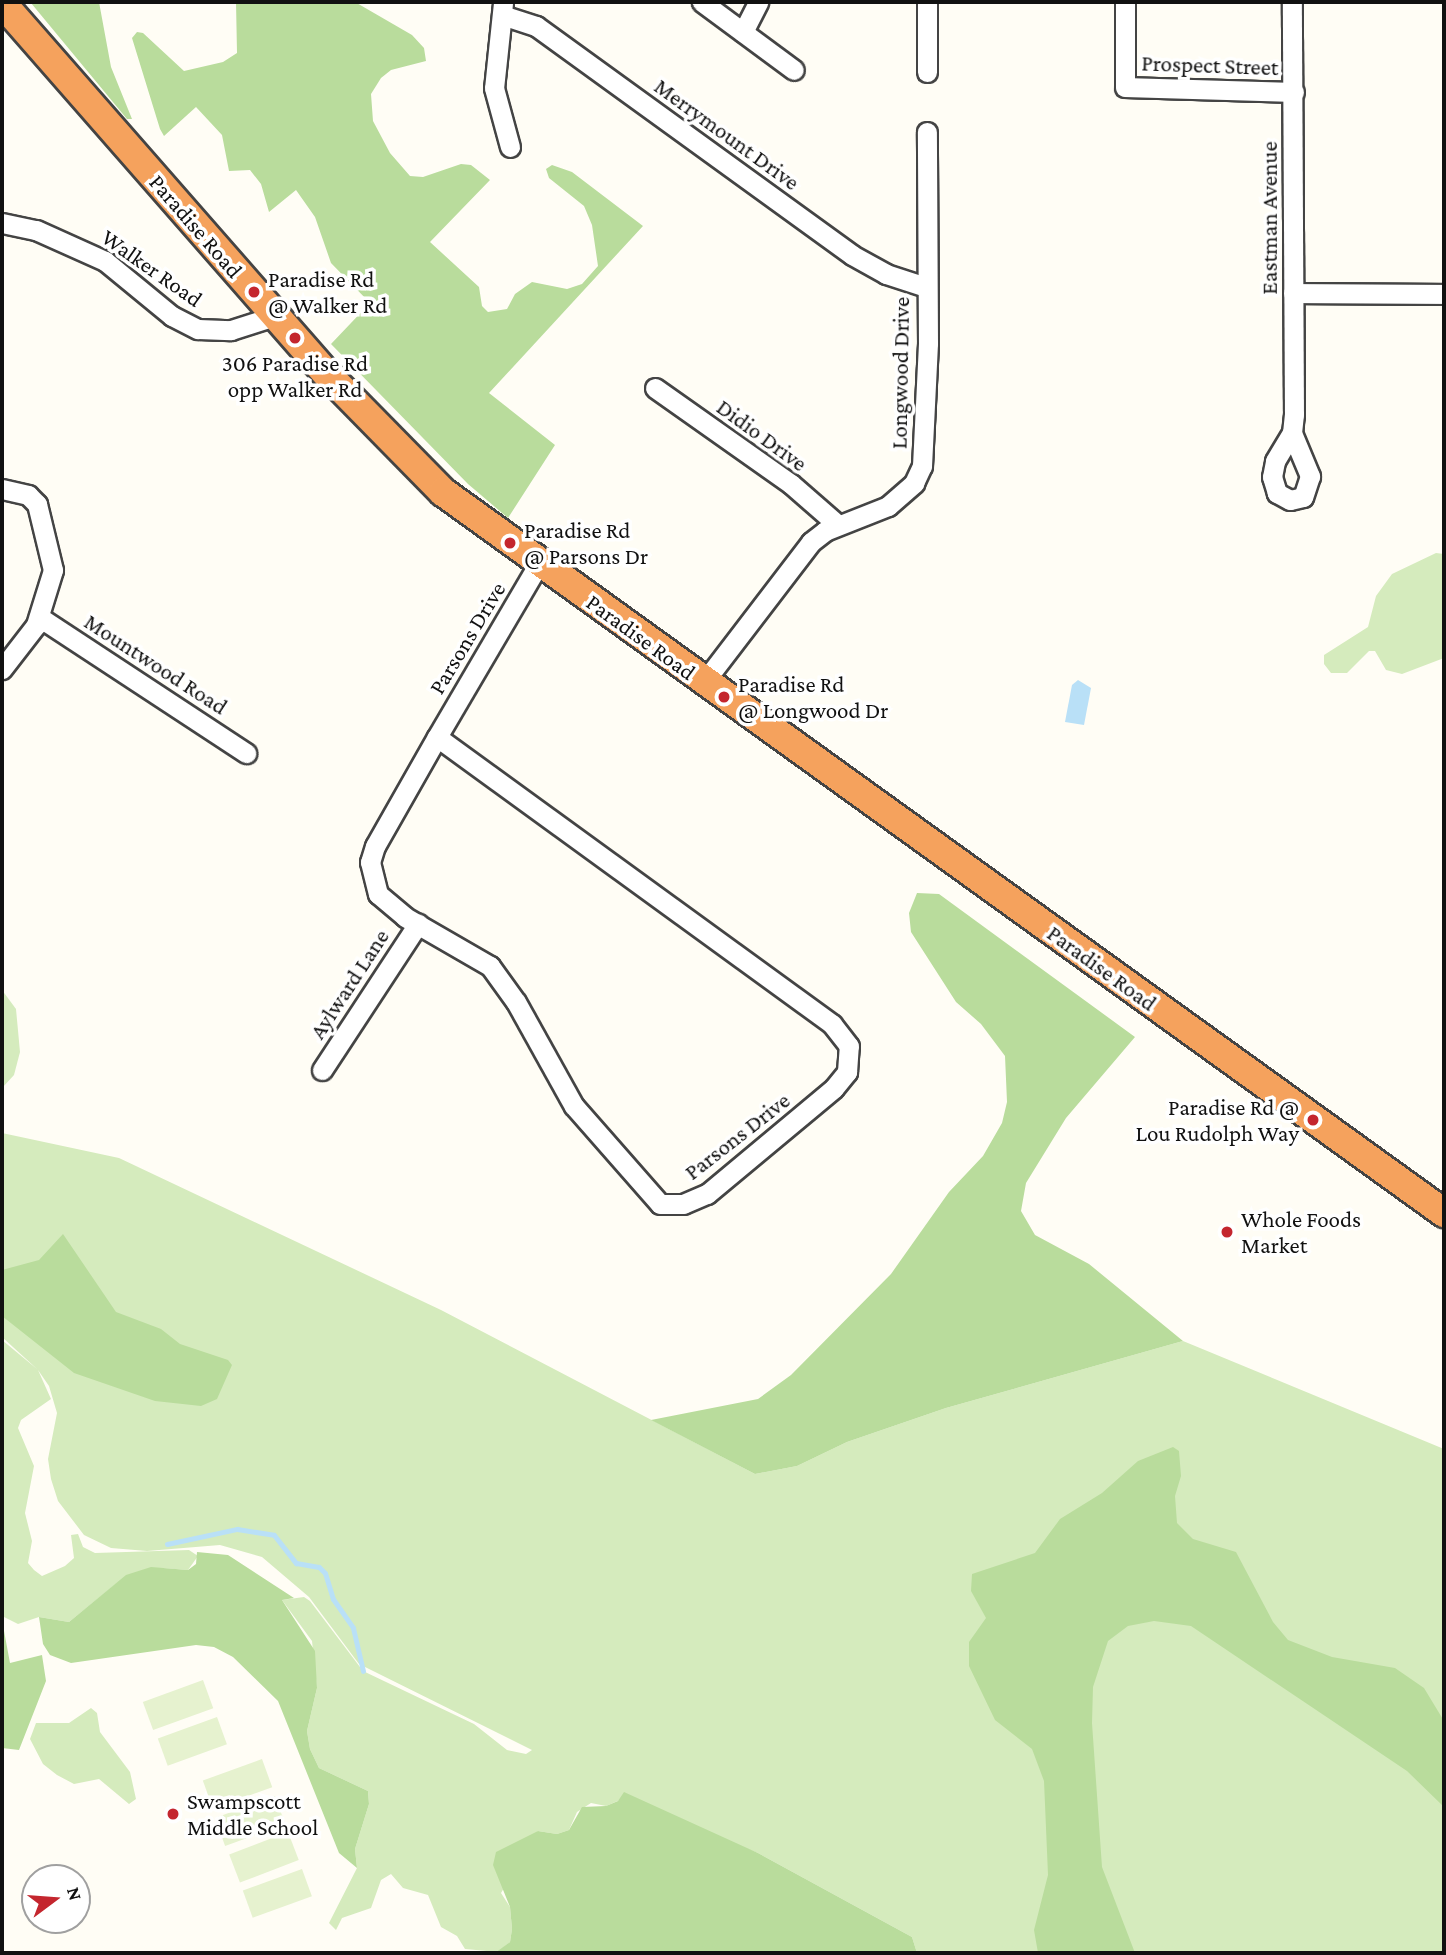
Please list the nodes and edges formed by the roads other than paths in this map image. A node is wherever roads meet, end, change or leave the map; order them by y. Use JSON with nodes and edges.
{"nodes":[{"id":1,"x":702,"y":2,"type":"edge"},
{"id":2,"x":758,"y":2,"type":"edge"},
{"id":3,"x":927,"y":2,"type":"edge"},
{"id":4,"x":1125,"y":2,"type":"edge"},
{"id":5,"x":1292,"y":2,"type":"edge"},
{"id":6,"x":502,"y":8,"type":"edge"},
{"id":7,"x":4,"y":11,"type":"edge"},
{"id":8,"x":743,"y":32,"type":"junction"},
{"id":9,"x":794,"y":70,"type":"dead end"},
{"id":10,"x":927,"y":72,"type":"dead end"},
{"id":11,"x":1294,"y":92,"type":"junction"},
{"id":12,"x":927,"y":132,"type":"dead end"},
{"id":13,"x":510,"y":147,"type":"dead end"},
{"id":14,"x":2,"y":223,"type":"edge"},
{"id":15,"x":926,"y":287,"type":"junction"},
{"id":16,"x":1293,"y":293,"type":"junction"},
{"id":17,"x":1444,"y":294,"type":"edge"},
{"id":18,"x":275,"y":316,"type":"junction"},
{"id":19,"x":655,"y":388,"type":"dead end"},
{"id":20,"x":1292,"y":433,"type":"dead end"},
{"id":21,"x":2,"y":489,"type":"edge"},
{"id":22,"x":838,"y":525,"type":"junction"},
{"id":23,"x":539,"y":563,"type":"junction"},
{"id":24,"x":39,"y":617,"type":"junction"},
{"id":25,"x":2,"y":669,"type":"edge"},
{"id":26,"x":704,"y":682,"type":"junction"},
{"id":27,"x":437,"y":737,"type":"junction"},
{"id":28,"x":246,"y":753,"type":"dead end"},
{"id":29,"x":418,"y":924,"type":"junction"},
{"id":30,"x":322,"y":1070,"type":"dead end"},
{"id":31,"x":1444,"y":1213,"type":"edge"}],
"edges":[{"from":1,"to":8,"type":"street"},
{"from":2,"to":8,"type":"street"},
{"from":3,"to":10,"type":"street"},
{"from":4,"to":11,"type":"street","name":"Prospect Street"},
{"from":5,"to":11,"type":"street","name":"Eastman Avenue"},
{"from":6,"to":13,"type":"street"},
{"from":6,"to":15,"type":"street","name":"Merrymount Drive"},
{"from":7,"to":18,"type":"highway","name":"Paradise Road"},
{"from":8,"to":9,"type":"street"},
{"from":11,"to":16,"type":"street","name":"Eastman Avenue"},
{"from":12,"to":15,"type":"street","name":"Longwood Drive"},
{"from":14,"to":18,"type":"street","name":"Walker Road"},
{"from":15,"to":22,"type":"street","name":"Longwood Drive"},
{"from":16,"to":17,"type":"street"},
{"from":16,"to":20,"type":"street","name":"Eastman Avenue"},
{"from":18,"to":23,"type":"highway","name":"Paradise Road"},
{"from":19,"to":22,"type":"street","name":"Didio Drive"},
{"from":21,"to":24,"type":"street"},
{"from":22,"to":26,"type":"street","name":"Longwood Drive"},
{"from":23,"to":26,"type":"highway","name":"Paradise Road"},
{"from":23,"to":27,"type":"street","name":"Parsons Drive"},
{"from":24,"to":25,"type":"street"},
{"from":24,"to":28,"type":"street","name":"Mountwood Road"},
{"from":26,"to":31,"type":"highway","name":"Paradise Road"},
{"from":27,"to":29,"type":"street","name":"Parsons Drive"},
{"from":27,"to":29,"type":"street","name":"Parsons Drive"},
{"from":29,"to":30,"type":"street","name":"Aylward Lane"}]}
